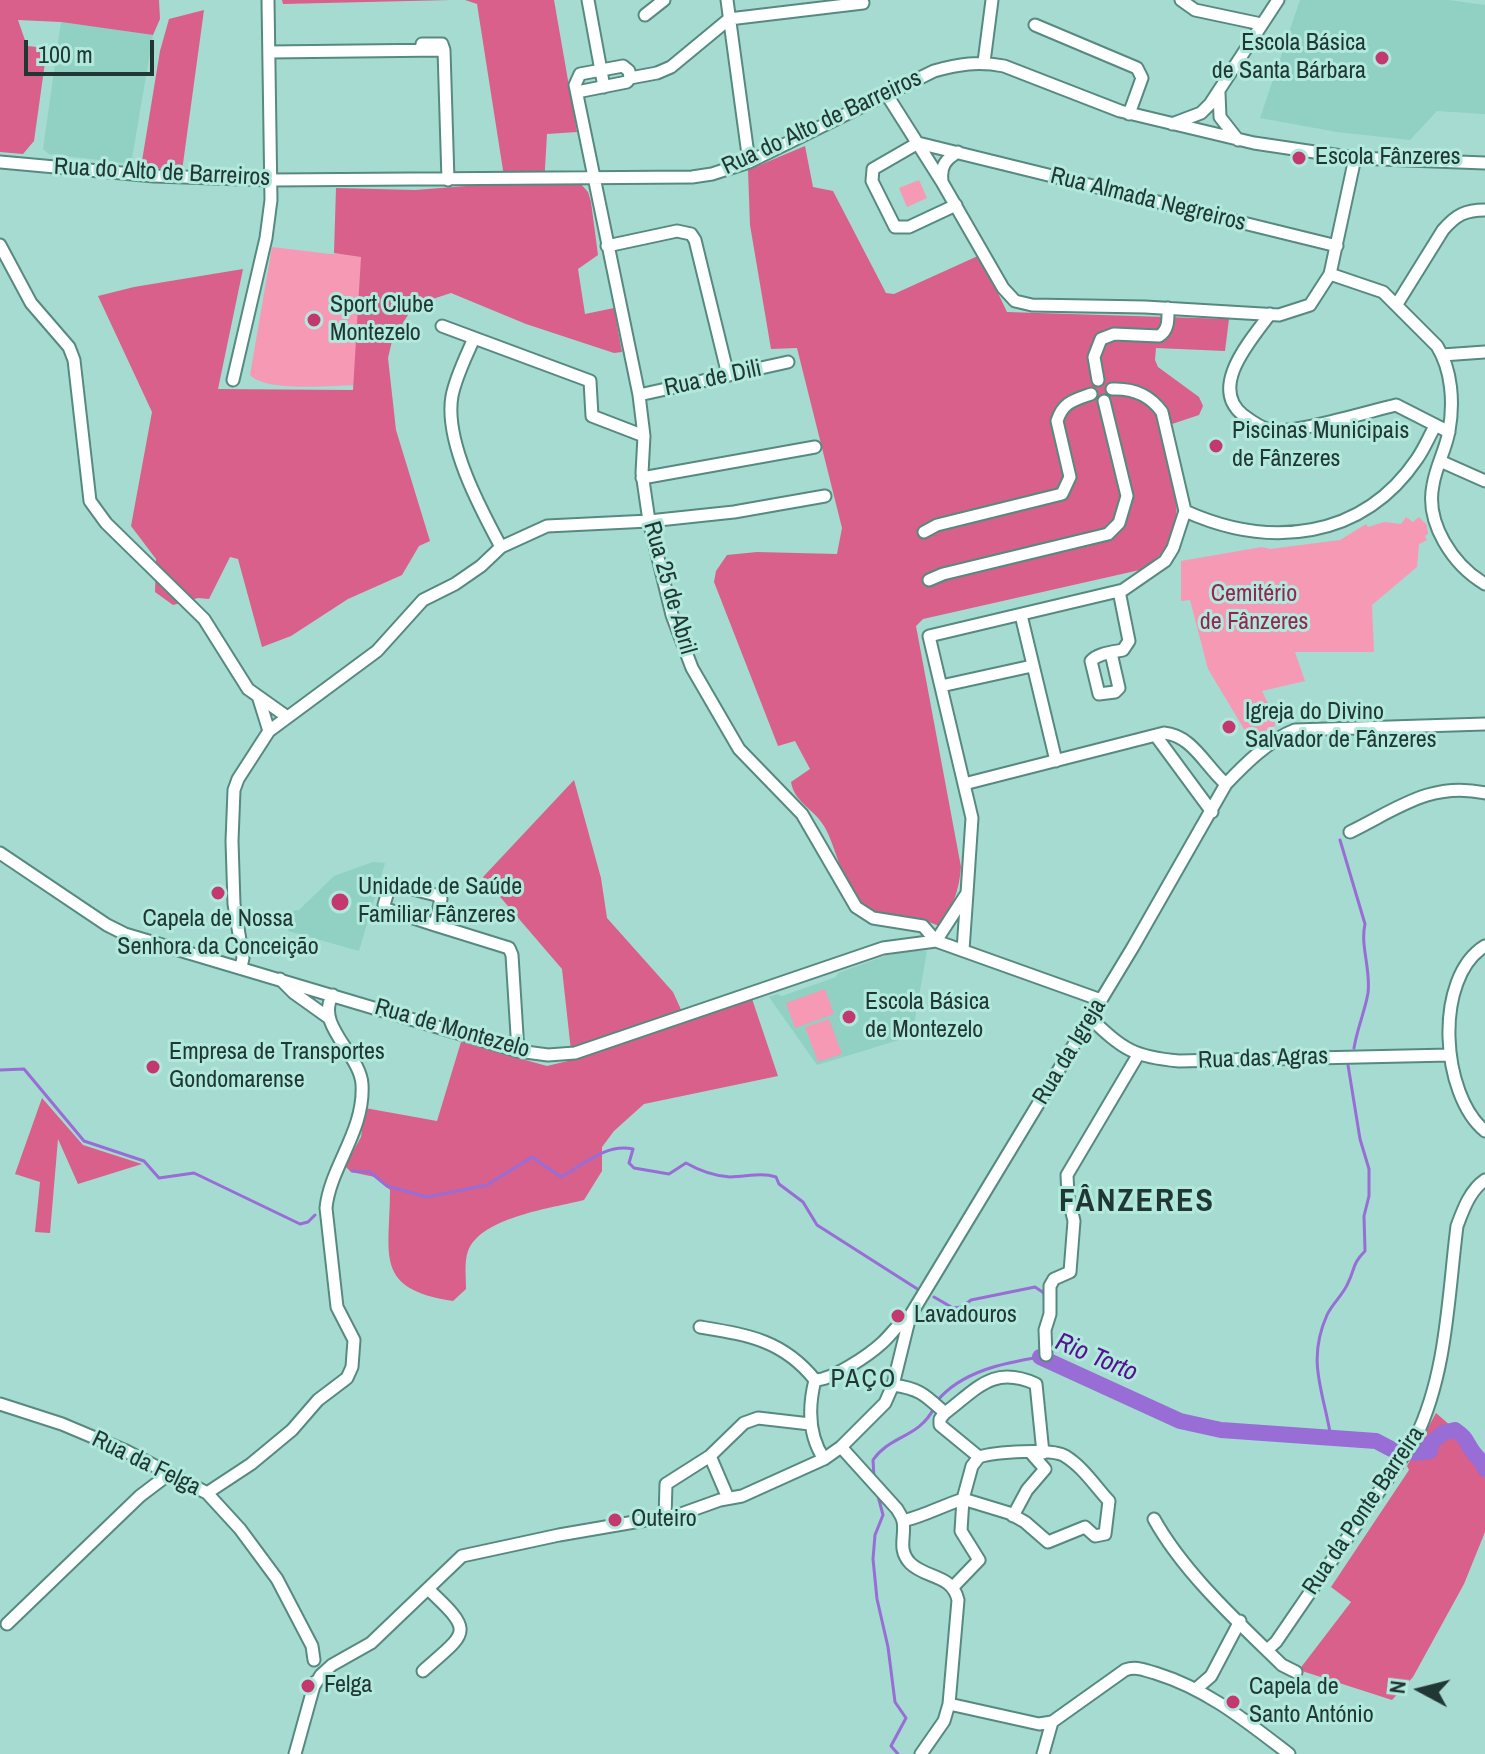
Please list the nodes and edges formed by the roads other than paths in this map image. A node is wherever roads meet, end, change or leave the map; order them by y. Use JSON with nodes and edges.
{"nodes":[{"id":1,"x":268,"y":0,"type":"edge"},
{"id":2,"x":588,"y":0,"type":"edge"},
{"id":3,"x":664,"y":0,"type":"edge"},
{"id":4,"x":727,"y":0,"type":"edge"},
{"id":5,"x":992,"y":0,"type":"edge"},
{"id":6,"x":1181,"y":0,"type":"edge"},
{"id":7,"x":1278,"y":0,"type":"edge"},
{"id":8,"x":863,"y":3,"type":"dead end"},
{"id":9,"x":645,"y":15,"type":"dead end"},
{"id":10,"x":729,"y":19,"type":"junction"},
{"id":11,"x":1261,"y":24,"type":"junction"},
{"id":12,"x":1035,"y":25,"type":"dead end"},
{"id":13,"x":269,"y":52,"type":"junction"},
{"id":14,"x":984,"y":62,"type":"junction"},
{"id":15,"x":600,"y":70,"type":"junction"},
{"id":16,"x":630,"y":78,"type":"junction"},
{"id":17,"x":604,"y":87,"type":"junction"},
{"id":18,"x":577,"y":92,"type":"junction"},
{"id":19,"x":1219,"y":92,"type":"junction"},
{"id":20,"x":887,"y":95,"type":"junction"},
{"id":21,"x":1201,"y":113,"type":"junction"},
{"id":22,"x":1129,"y":114,"type":"junction"},
{"id":23,"x":1220,"y":117,"type":"junction"},
{"id":24,"x":1171,"y":124,"type":"junction"},
{"id":25,"x":1238,"y":140,"type":"junction"},
{"id":26,"x":918,"y":143,"type":"junction"},
{"id":27,"x":958,"y":152,"type":"junction"},
{"id":28,"x":1355,"y":158,"type":"junction"},
{"id":29,"x":0,"y":162,"type":"edge"},
{"id":30,"x":749,"y":162,"type":"junction"},
{"id":31,"x":1485,"y":163,"type":"edge"},
{"id":32,"x":593,"y":179,"type":"junction"},
{"id":33,"x":272,"y":180,"type":"junction"},
{"id":34,"x":448,"y":180,"type":"junction"},
{"id":35,"x":942,"y":182,"type":"junction"},
{"id":36,"x":956,"y":205,"type":"junction"},
{"id":37,"x":1485,"y":210,"type":"edge"},
{"id":38,"x":0,"y":245,"type":"edge"},
{"id":39,"x":607,"y":246,"type":"junction"},
{"id":40,"x":1337,"y":246,"type":"junction"},
{"id":41,"x":1330,"y":274,"type":"junction"},
{"id":42,"x":1397,"y":304,"type":"junction"},
{"id":43,"x":1168,"y":308,"type":"junction"},
{"id":44,"x":1270,"y":314,"type":"junction"},
{"id":45,"x":442,"y":326,"type":"dead end"},
{"id":46,"x":474,"y":338,"type":"junction"},
{"id":47,"x":1485,"y":352,"type":"edge"},
{"id":48,"x":1442,"y":355,"type":"junction"},
{"id":49,"x":788,"y":362,"type":"dead end"},
{"id":50,"x":728,"y":375,"type":"junction"},
{"id":51,"x":233,"y":380,"type":"dead end"},
{"id":52,"x":1098,"y":380,"type":"junction"},
{"id":53,"x":1112,"y":389,"type":"junction"},
{"id":54,"x":1091,"y":394,"type":"junction"},
{"id":55,"x":639,"y":395,"type":"junction"},
{"id":56,"x":1104,"y":401,"type":"junction"},
{"id":57,"x":1435,"y":426,"type":"junction"},
{"id":58,"x":1449,"y":432,"type":"junction"},
{"id":59,"x":644,"y":436,"type":"junction"},
{"id":60,"x":815,"y":447,"type":"dead end"},
{"id":61,"x":1440,"y":461,"type":"junction"},
{"id":62,"x":642,"y":478,"type":"junction"},
{"id":63,"x":1485,"y":481,"type":"edge"},
{"id":64,"x":825,"y":496,"type":"dead end"},
{"id":65,"x":1185,"y":511,"type":"junction"},
{"id":66,"x":649,"y":521,"type":"junction"},
{"id":67,"x":924,"y":532,"type":"dead end"},
{"id":68,"x":501,"y":547,"type":"junction"},
{"id":69,"x":929,"y":580,"type":"dead end"},
{"id":70,"x":1485,"y":584,"type":"edge"},
{"id":71,"x":1119,"y":591,"type":"junction"},
{"id":72,"x":1021,"y":615,"type":"junction"},
{"id":73,"x":1111,"y":653,"type":"dead end"},
{"id":74,"x":1032,"y":666,"type":"junction"},
{"id":75,"x":941,"y":686,"type":"junction"},
{"id":76,"x":259,"y":698,"type":"junction"},
{"id":77,"x":286,"y":716,"type":"junction"},
{"id":78,"x":1485,"y":724,"type":"edge"},
{"id":79,"x":269,"y":731,"type":"junction"},
{"id":80,"x":1156,"y":736,"type":"junction"},
{"id":81,"x":1056,"y":761,"type":"junction"},
{"id":82,"x":964,"y":784,"type":"junction"},
{"id":83,"x":1226,"y":784,"type":"junction"},
{"id":84,"x":1485,"y":793,"type":"edge"},
{"id":85,"x":1212,"y":812,"type":"junction"},
{"id":86,"x":1350,"y":832,"type":"dead end"},
{"id":87,"x":0,"y":853,"type":"edge"},
{"id":88,"x":967,"y":893,"type":"junction"},
{"id":89,"x":435,"y":925,"type":"junction"},
{"id":90,"x":936,"y":941,"type":"junction"},
{"id":91,"x":1485,"y":946,"type":"edge"},
{"id":92,"x":963,"y":950,"type":"junction"},
{"id":93,"x":241,"y":967,"type":"junction"},
{"id":94,"x":280,"y":978,"type":"junction"},
{"id":95,"x":333,"y":995,"type":"junction"},
{"id":96,"x":1101,"y":1000,"type":"junction"},
{"id":97,"x":329,"y":1018,"type":"junction"},
{"id":98,"x":1090,"y":1018,"type":"junction"},
{"id":99,"x":518,"y":1051,"type":"junction"},
{"id":100,"x":1138,"y":1055,"type":"junction"},
{"id":101,"x":1450,"y":1055,"type":"junction"},
{"id":102,"x":1485,"y":1131,"type":"edge"},
{"id":103,"x":1485,"y":1180,"type":"edge"},
{"id":104,"x":910,"y":1316,"type":"junction"},
{"id":105,"x":700,"y":1327,"type":"dead end"},
{"id":106,"x":883,"y":1342,"type":"junction"},
{"id":107,"x":902,"y":1348,"type":"junction"},
{"id":108,"x":1046,"y":1355,"type":"dead end"},
{"id":109,"x":815,"y":1380,"type":"junction"},
{"id":110,"x":893,"y":1385,"type":"junction"},
{"id":111,"x":0,"y":1404,"type":"edge"},
{"id":112,"x":936,"y":1405,"type":"junction"},
{"id":113,"x":14,"y":1409,"type":"junction"},
{"id":114,"x":0,"y":1418,"type":"edge"},
{"id":115,"x":810,"y":1424,"type":"junction"},
{"id":116,"x":841,"y":1447,"type":"junction"},
{"id":117,"x":1037,"y":1453,"type":"junction"},
{"id":118,"x":710,"y":1456,"type":"junction"},
{"id":119,"x":979,"y":1457,"type":"junction"},
{"id":120,"x":824,"y":1459,"type":"junction"},
{"id":121,"x":169,"y":1474,"type":"junction"},
{"id":122,"x":207,"y":1493,"type":"junction"},
{"id":123,"x":728,"y":1498,"type":"junction"},
{"id":124,"x":963,"y":1499,"type":"junction"},
{"id":125,"x":1013,"y":1516,"type":"junction"},
{"id":126,"x":665,"y":1518,"type":"junction"},
{"id":127,"x":1154,"y":1519,"type":"dead end"},
{"id":128,"x":903,"y":1521,"type":"junction"},
{"id":129,"x":953,"y":1587,"type":"junction"},
{"id":130,"x":428,"y":1589,"type":"junction"},
{"id":131,"x":1240,"y":1621,"type":"junction"},
{"id":132,"x":7,"y":1624,"type":"dead end"},
{"id":133,"x":1267,"y":1650,"type":"junction"},
{"id":134,"x":323,"y":1663,"type":"junction"},
{"id":135,"x":423,"y":1671,"type":"dead end"},
{"id":136,"x":1296,"y":1672,"type":"dead end"},
{"id":137,"x":1196,"y":1689,"type":"junction"},
{"id":138,"x":949,"y":1704,"type":"junction"},
{"id":139,"x":1052,"y":1722,"type":"junction"},
{"id":140,"x":295,"y":1754,"type":"edge"},
{"id":141,"x":921,"y":1754,"type":"edge"},
{"id":142,"x":1043,"y":1754,"type":"edge"},
{"id":143,"x":1289,"y":1754,"type":"edge"}],
"edges":[{"from":1,"to":13,"type":"street"},
{"from":2,"to":15,"type":"street"},
{"from":3,"to":9,"type":"street"},
{"from":4,"to":10,"type":"street"},
{"from":5,"to":14,"type":"street"},
{"from":6,"to":11,"type":"street"},
{"from":7,"to":11,"type":"street"},
{"from":8,"to":10,"type":"street"},
{"from":10,"to":16,"type":"street"},
{"from":10,"to":30,"type":"street"},
{"from":11,"to":19,"type":"street"},
{"from":12,"to":22,"type":"street"},
{"from":13,"to":33,"type":"street"},
{"from":13,"to":34,"type":"street"},
{"from":14,"to":20,"type":"street","name":"Rua do Alto de Barreiros"},
{"from":14,"to":22,"type":"street","name":"Rua do Alto de Barreiros"},
{"from":15,"to":16,"type":"street"},
{"from":15,"to":17,"type":"street"},
{"from":15,"to":18,"type":"street"},
{"from":16,"to":17,"type":"street"},
{"from":17,"to":18,"type":"street"},
{"from":18,"to":32,"type":"street","name":"Rua 25 de Abril"},
{"from":19,"to":21,"type":"street"},
{"from":19,"to":23,"type":"street"},
{"from":20,"to":26,"type":"street"},
{"from":20,"to":30,"type":"street","name":"Rua do Alto de Barreiros"},
{"from":21,"to":23,"type":"street"},
{"from":21,"to":24,"type":"street"},
{"from":22,"to":24,"type":"street","name":"Rua do Alto de Barreiros"},
{"from":23,"to":25,"type":"street"},
{"from":24,"to":25,"type":"street","name":"Rua do Alto de Barreiros"},
{"from":25,"to":28,"type":"street","name":"Rua do Alto de Barreiros"},
{"from":26,"to":27,"type":"street","name":"Rua Almada Negreiros"},
{"from":26,"to":35,"type":"street"},
{"from":26,"to":36,"type":"street"},
{"from":27,"to":35,"type":"street"},
{"from":27,"to":40,"type":"street","name":"Rua Almada Negreiros"},
{"from":28,"to":31,"type":"street","name":"Rua do Alto de Barreiros"},
{"from":28,"to":40,"type":"street"},
{"from":29,"to":33,"type":"street","name":"Rua do Alto de Barreiros"},
{"from":30,"to":32,"type":"street","name":"Rua do Alto de Barreiros"},
{"from":32,"to":34,"type":"street","name":"Rua do Alto de Barreiros"},
{"from":32,"to":39,"type":"street","name":"Rua 25 de Abril"},
{"from":33,"to":34,"type":"street","name":"Rua do Alto de Barreiros"},
{"from":33,"to":51,"type":"street"},
{"from":35,"to":36,"type":"street"},
{"from":36,"to":43,"type":"street"},
{"from":37,"to":42,"type":"street"},
{"from":38,"to":76,"type":"street"},
{"from":39,"to":50,"type":"street"},
{"from":39,"to":55,"type":"street","name":"Rua 25 de Abril"},
{"from":40,"to":41,"type":"street"},
{"from":41,"to":42,"type":"street"},
{"from":41,"to":44,"type":"street"},
{"from":42,"to":48,"type":"street"},
{"from":43,"to":44,"type":"street"},
{"from":43,"to":52,"type":"street"},
{"from":44,"to":57,"type":"street"},
{"from":45,"to":46,"type":"street"},
{"from":46,"to":59,"type":"street"},
{"from":46,"to":68,"type":"street"},
{"from":47,"to":48,"type":"street"},
{"from":48,"to":58,"type":"street"},
{"from":49,"to":50,"type":"street","name":"Rua de Dili"},
{"from":50,"to":55,"type":"street","name":"Rua de Dili"},
{"from":52,"to":53,"type":"street"},
{"from":52,"to":54,"type":"street"},
{"from":53,"to":56,"type":"street"},
{"from":53,"to":65,"type":"street"},
{"from":54,"to":56,"type":"street"},
{"from":54,"to":67,"type":"street"},
{"from":55,"to":59,"type":"street","name":"Rua 25 de Abril"},
{"from":56,"to":69,"type":"street"},
{"from":57,"to":58,"type":"street"},
{"from":57,"to":65,"type":"street"},
{"from":58,"to":61,"type":"street"},
{"from":59,"to":62,"type":"street","name":"Rua 25 de Abril"},
{"from":60,"to":62,"type":"street"},
{"from":61,"to":63,"type":"street"},
{"from":61,"to":70,"type":"street"},
{"from":62,"to":66,"type":"street","name":"Rua 25 de Abril"},
{"from":64,"to":66,"type":"street"},
{"from":65,"to":71,"type":"street"},
{"from":66,"to":68,"type":"street"},
{"from":66,"to":90,"type":"street","name":"Rua 25 de Abril"},
{"from":68,"to":77,"type":"street"},
{"from":71,"to":72,"type":"street"},
{"from":71,"to":73,"type":"street"},
{"from":72,"to":74,"type":"street"},
{"from":72,"to":75,"type":"street"},
{"from":74,"to":75,"type":"street"},
{"from":74,"to":81,"type":"street"},
{"from":75,"to":82,"type":"street"},
{"from":76,"to":77,"type":"street"},
{"from":76,"to":79,"type":"street"},
{"from":77,"to":79,"type":"street"},
{"from":78,"to":83,"type":"street"},
{"from":79,"to":93,"type":"street"},
{"from":80,"to":81,"type":"street"},
{"from":80,"to":83,"type":"street"},
{"from":80,"to":85,"type":"street"},
{"from":81,"to":82,"type":"street"},
{"from":82,"to":88,"type":"street"},
{"from":83,"to":85,"type":"street","name":"Rua da Igreja"},
{"from":84,"to":86,"type":"street"},
{"from":85,"to":96,"type":"street","name":"Rua da Igreja"},
{"from":87,"to":93,"type":"street","name":"Rua de Montezelo"},
{"from":88,"to":90,"type":"street"},
{"from":88,"to":92,"type":"street"},
{"from":89,"to":89,"type":"street"},
{"from":89,"to":99,"type":"street"},
{"from":90,"to":92,"type":"street","name":"Rua de Montezelo"},
{"from":90,"to":99,"type":"street","name":"Rua de Montezelo"},
{"from":91,"to":101,"type":"street"},
{"from":92,"to":96,"type":"street","name":"Rua de Montezelo"},
{"from":93,"to":94,"type":"street","name":"Rua de Montezelo"},
{"from":94,"to":95,"type":"street","name":"Rua de Montezelo"},
{"from":94,"to":97,"type":"street"},
{"from":95,"to":97,"type":"street"},
{"from":95,"to":99,"type":"street","name":"Rua de Montezelo"},
{"from":96,"to":98,"type":"street","name":"Rua da Igreja"},
{"from":97,"to":122,"type":"street"},
{"from":98,"to":100,"type":"street","name":"Rua das Agras"},
{"from":98,"to":104,"type":"street","name":"Rua da Igreja"},
{"from":100,"to":101,"type":"street","name":"Rua das Agras"},
{"from":100,"to":108,"type":"street"},
{"from":101,"to":102,"type":"street"},
{"from":103,"to":133,"type":"street","name":"Rua da Ponte Barreira"},
{"from":104,"to":106,"type":"street"},
{"from":104,"to":107,"type":"street"},
{"from":105,"to":109,"type":"street"},
{"from":106,"to":107,"type":"street"},
{"from":106,"to":109,"type":"street"},
{"from":107,"to":110,"type":"street"},
{"from":109,"to":115,"type":"street"},
{"from":110,"to":112,"type":"street"},
{"from":110,"to":116,"type":"street"},
{"from":111,"to":113,"type":"street","name":"Rua da Felga"},
{"from":112,"to":117,"type":"street"},
{"from":112,"to":119,"type":"street"},
{"from":113,"to":114,"type":"street"},
{"from":113,"to":121,"type":"street","name":"Rua da Felga"},
{"from":115,"to":118,"type":"street"},
{"from":115,"to":120,"type":"street"},
{"from":116,"to":120,"type":"street"},
{"from":116,"to":128,"type":"street"},
{"from":117,"to":119,"type":"street"},
{"from":117,"to":125,"type":"street"},
{"from":117,"to":125,"type":"street"},
{"from":118,"to":123,"type":"street"},
{"from":118,"to":126,"type":"street"},
{"from":119,"to":124,"type":"street"},
{"from":120,"to":123,"type":"street"},
{"from":121,"to":122,"type":"street","name":"Rua da Felga"},
{"from":121,"to":132,"type":"street"},
{"from":122,"to":134,"type":"street","name":"Rua da Felga"},
{"from":123,"to":126,"type":"street"},
{"from":124,"to":125,"type":"street"},
{"from":124,"to":128,"type":"street"},
{"from":124,"to":129,"type":"street"},
{"from":126,"to":130,"type":"street"},
{"from":127,"to":131,"type":"street"},
{"from":128,"to":129,"type":"street"},
{"from":129,"to":138,"type":"street"},
{"from":130,"to":134,"type":"street"},
{"from":130,"to":135,"type":"street"},
{"from":131,"to":133,"type":"street"},
{"from":131,"to":137,"type":"street"},
{"from":133,"to":136,"type":"street"},
{"from":134,"to":140,"type":"street"},
{"from":137,"to":139,"type":"street"},
{"from":137,"to":143,"type":"street"},
{"from":138,"to":139,"type":"street"},
{"from":138,"to":141,"type":"street"},
{"from":139,"to":142,"type":"street"}]}
